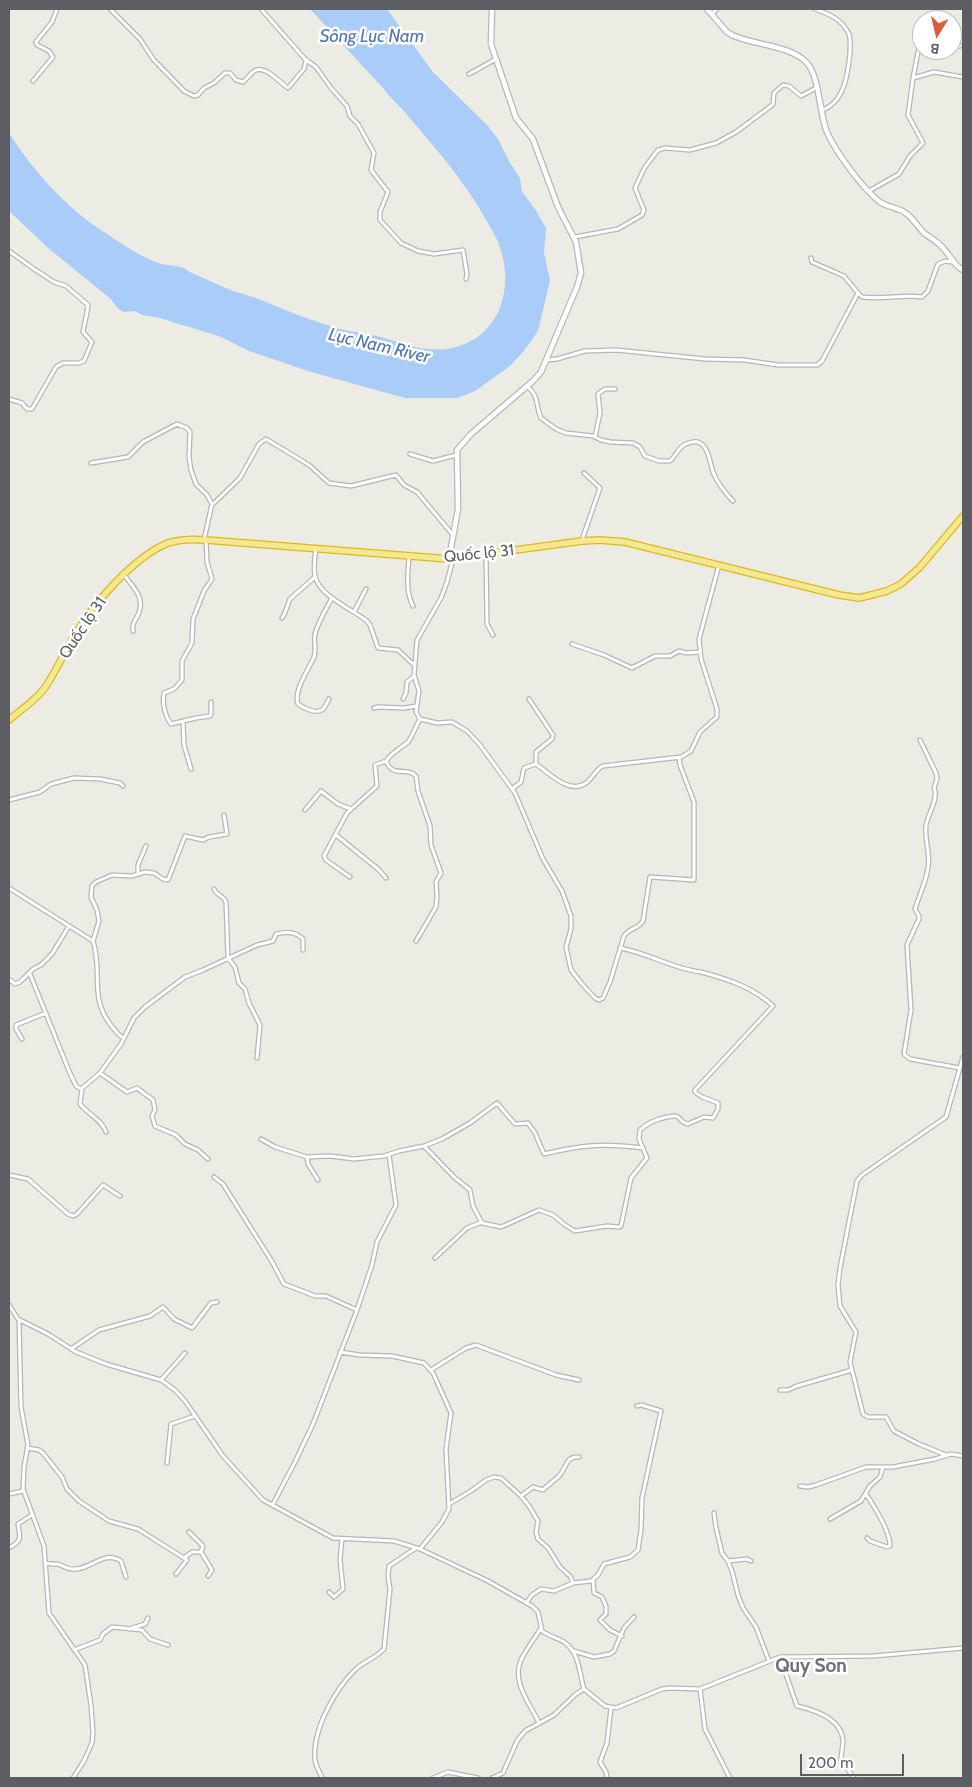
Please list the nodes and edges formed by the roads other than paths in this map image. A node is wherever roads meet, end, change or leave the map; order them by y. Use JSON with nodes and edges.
{"nodes":[{"id":1,"x":57,"y":9,"type":"edge"},
{"id":2,"x":110,"y":9,"type":"edge"},
{"id":3,"x":261,"y":9,"type":"edge"},
{"id":4,"x":492,"y":9,"type":"edge"},
{"id":5,"x":706,"y":9,"type":"edge"},
{"id":6,"x":717,"y":9,"type":"edge"},
{"id":7,"x":815,"y":9,"type":"edge"},
{"id":8,"x":712,"y":14,"type":"junction"},
{"id":9,"x":496,"y":59,"type":"junction"},
{"id":10,"x":916,"y":60,"type":"edge"},
{"id":11,"x":306,"y":61,"type":"junction"},
{"id":12,"x":469,"y":74,"type":"dead end"},
{"id":13,"x":963,"y":77,"type":"edge"},
{"id":14,"x":913,"y":78,"type":"junction"},
{"id":15,"x":32,"y":80,"type":"dead end"},
{"id":16,"x":816,"y":88,"type":"junction"},
{"id":17,"x":822,"y":110,"type":"junction"},
{"id":18,"x":869,"y":191,"type":"junction"},
{"id":19,"x":575,"y":237,"type":"junction"},
{"id":20,"x":9,"y":251,"type":"edge"},
{"id":21,"x":811,"y":258,"type":"dead end"},
{"id":22,"x":953,"y":262,"type":"junction"},
{"id":23,"x":963,"y":270,"type":"edge"},
{"id":24,"x":466,"y":279,"type":"dead end"},
{"id":25,"x":858,"y":293,"type":"junction"},
{"id":26,"x":547,"y":360,"type":"junction"},
{"id":27,"x":527,"y":386,"type":"junction"},
{"id":28,"x":615,"y":389,"type":"dead end"},
{"id":29,"x":9,"y":399,"type":"edge"},
{"id":30,"x":595,"y":437,"type":"junction"},
{"id":31,"x":410,"y":454,"type":"dead end"},
{"id":32,"x":456,"y":455,"type":"junction"},
{"id":33,"x":91,"y":463,"type":"dead end"},
{"id":34,"x":584,"y":473,"type":"dead end"},
{"id":35,"x":733,"y":501,"type":"dead end"},
{"id":36,"x":212,"y":505,"type":"junction"},
{"id":37,"x":963,"y":516,"type":"edge"},
{"id":38,"x":453,"y":536,"type":"junction"},
{"id":39,"x":205,"y":540,"type":"junction"},
{"id":40,"x":582,"y":541,"type":"junction"},
{"id":41,"x":316,"y":548,"type":"junction"},
{"id":42,"x":486,"y":555,"type":"junction"},
{"id":43,"x":409,"y":556,"type":"junction"},
{"id":44,"x":451,"y":559,"type":"junction"},
{"id":45,"x":719,"y":565,"type":"junction"},
{"id":46,"x":124,"y":575,"type":"junction"},
{"id":47,"x":315,"y":577,"type":"junction"},
{"id":48,"x":366,"y":589,"type":"dead end"},
{"id":49,"x":332,"y":598,"type":"junction"},
{"id":50,"x":413,"y":606,"type":"dead end"},
{"id":51,"x":354,"y":612,"type":"junction"},
{"id":52,"x":282,"y":618,"type":"dead end"},
{"id":53,"x":133,"y":631,"type":"dead end"},
{"id":54,"x":493,"y":635,"type":"dead end"},
{"id":55,"x":572,"y":644,"type":"dead end"},
{"id":56,"x":699,"y":652,"type":"junction"},
{"id":57,"x":414,"y":665,"type":"junction"},
{"id":58,"x":414,"y":675,"type":"junction"},
{"id":59,"x":329,"y":699,"type":"dead end"},
{"id":60,"x":403,"y":699,"type":"dead end"},
{"id":61,"x":529,"y":699,"type":"dead end"},
{"id":62,"x":211,"y":702,"type":"dead end"},
{"id":63,"x":417,"y":706,"type":"junction"},
{"id":64,"x":374,"y":708,"type":"dead end"},
{"id":65,"x":9,"y":720,"type":"edge"},
{"id":66,"x":420,"y":720,"type":"junction"},
{"id":67,"x":183,"y":722,"type":"junction"},
{"id":68,"x":920,"y":740,"type":"dead end"},
{"id":69,"x":679,"y":757,"type":"junction"},
{"id":70,"x":386,"y":761,"type":"junction"},
{"id":71,"x":536,"y":764,"type":"junction"},
{"id":72,"x":191,"y":769,"type":"dead end"},
{"id":73,"x":123,"y":786,"type":"dead end"},
{"id":74,"x":512,"y":789,"type":"junction"},
{"id":75,"x":9,"y":800,"type":"edge"},
{"id":76,"x":351,"y":809,"type":"junction"},
{"id":77,"x":305,"y":810,"type":"dead end"},
{"id":78,"x":224,"y":815,"type":"dead end"},
{"id":79,"x":336,"y":835,"type":"junction"},
{"id":80,"x":146,"y":846,"type":"dead end"},
{"id":81,"x":138,"y":874,"type":"junction"},
{"id":82,"x":350,"y":877,"type":"dead end"},
{"id":83,"x":386,"y":878,"type":"dead end"},
{"id":84,"x":9,"y":888,"type":"edge"},
{"id":85,"x":214,"y":889,"type":"dead end"},
{"id":86,"x":69,"y":926,"type":"junction"},
{"id":87,"x":92,"y":941,"type":"junction"},
{"id":88,"x":416,"y":942,"type":"dead end"},
{"id":89,"x":620,"y":948,"type":"junction"},
{"id":90,"x":303,"y":950,"type":"dead end"},
{"id":91,"x":228,"y":958,"type":"junction"},
{"id":92,"x":30,"y":974,"type":"junction"},
{"id":93,"x":9,"y":979,"type":"edge"},
{"id":94,"x":46,"y":1013,"type":"junction"},
{"id":95,"x":124,"y":1038,"type":"junction"},
{"id":96,"x":22,"y":1039,"type":"dead end"},
{"id":97,"x":963,"y":1057,"type":"edge"},
{"id":98,"x":257,"y":1058,"type":"dead end"},
{"id":99,"x":960,"y":1068,"type":"junction"},
{"id":100,"x":100,"y":1073,"type":"junction"},
{"id":101,"x":82,"y":1089,"type":"junction"},
{"id":102,"x":106,"y":1132,"type":"dead end"},
{"id":103,"x":261,"y":1139,"type":"dead end"},
{"id":104,"x":424,"y":1146,"type":"junction"},
{"id":105,"x":642,"y":1148,"type":"junction"},
{"id":106,"x":389,"y":1155,"type":"junction"},
{"id":107,"x":307,"y":1157,"type":"junction"},
{"id":108,"x":208,"y":1159,"type":"dead end"},
{"id":109,"x":9,"y":1175,"type":"edge"},
{"id":110,"x":214,"y":1178,"type":"dead end"},
{"id":111,"x":318,"y":1180,"type":"dead end"},
{"id":112,"x":120,"y":1196,"type":"dead end"},
{"id":113,"x":482,"y":1222,"type":"junction"},
{"id":114,"x":435,"y":1258,"type":"dead end"},
{"id":115,"x":217,"y":1302,"type":"dead end"},
{"id":116,"x":9,"y":1306,"type":"edge"},
{"id":117,"x":357,"y":1310,"type":"junction"},
{"id":118,"x":18,"y":1319,"type":"junction"},
{"id":119,"x":72,"y":1349,"type":"junction"},
{"id":120,"x":340,"y":1352,"type":"junction"},
{"id":121,"x":185,"y":1353,"type":"dead end"},
{"id":122,"x":431,"y":1370,"type":"junction"},
{"id":123,"x":852,"y":1370,"type":"junction"},
{"id":124,"x":161,"y":1380,"type":"junction"},
{"id":125,"x":579,"y":1380,"type":"dead end"},
{"id":126,"x":780,"y":1390,"type":"dead end"},
{"id":127,"x":637,"y":1406,"type":"dead end"},
{"id":128,"x":194,"y":1416,"type":"junction"},
{"id":129,"x":28,"y":1448,"type":"junction"},
{"id":130,"x":946,"y":1455,"type":"junction"},
{"id":131,"x":963,"y":1456,"type":"edge"},
{"id":132,"x":579,"y":1457,"type":"dead end"},
{"id":133,"x":167,"y":1463,"type":"dead end"},
{"id":134,"x":883,"y":1467,"type":"junction"},
{"id":135,"x":800,"y":1486,"type":"dead end"},
{"id":136,"x":23,"y":1491,"type":"junction"},
{"id":137,"x":9,"y":1494,"type":"edge"},
{"id":138,"x":866,"y":1494,"type":"junction"},
{"id":139,"x":521,"y":1496,"type":"junction"},
{"id":140,"x":272,"y":1504,"type":"junction"},
{"id":141,"x":449,"y":1504,"type":"junction"},
{"id":142,"x":714,"y":1513,"type":"dead end"},
{"id":143,"x":32,"y":1515,"type":"junction"},
{"id":144,"x":830,"y":1519,"type":"dead end"},
{"id":145,"x":189,"y":1532,"type":"dead end"},
{"id":146,"x":867,"y":1538,"type":"dead end"},
{"id":147,"x":342,"y":1540,"type":"junction"},
{"id":148,"x":9,"y":1548,"type":"edge"},
{"id":149,"x":418,"y":1548,"type":"junction"},
{"id":150,"x":201,"y":1552,"type":"junction"},
{"id":151,"x":184,"y":1558,"type":"junction"},
{"id":152,"x":728,"y":1561,"type":"junction"},
{"id":153,"x":751,"y":1561,"type":"dead end"},
{"id":154,"x":45,"y":1563,"type":"junction"},
{"id":155,"x":176,"y":1574,"type":"dead end"},
{"id":156,"x":208,"y":1576,"type":"dead end"},
{"id":157,"x":126,"y":1577,"type":"dead end"},
{"id":158,"x":593,"y":1580,"type":"junction"},
{"id":159,"x":573,"y":1583,"type":"junction"},
{"id":160,"x":329,"y":1592,"type":"dead end"},
{"id":161,"x":527,"y":1602,"type":"junction"},
{"id":162,"x":634,"y":1616,"type":"dead end"},
{"id":163,"x":148,"y":1618,"type":"dead end"},
{"id":164,"x":541,"y":1628,"type":"junction"},
{"id":165,"x":129,"y":1629,"type":"junction"},
{"id":166,"x":622,"y":1636,"type":"junction"},
{"id":167,"x":168,"y":1645,"type":"dead end"},
{"id":168,"x":963,"y":1648,"type":"edge"},
{"id":169,"x":74,"y":1650,"type":"junction"},
{"id":170,"x":574,"y":1654,"type":"junction"},
{"id":171,"x":780,"y":1657,"type":"junction"},
{"id":172,"x":769,"y":1661,"type":"junction"},
{"id":173,"x":584,"y":1689,"type":"junction"},
{"id":174,"x":700,"y":1689,"type":"junction"},
{"id":175,"x":611,"y":1708,"type":"junction"},
{"id":176,"x":539,"y":1724,"type":"junction"},
{"id":177,"x":74,"y":1777,"type":"edge"},
{"id":178,"x":81,"y":1778,"type":"edge"},
{"id":179,"x":322,"y":1778,"type":"edge"},
{"id":180,"x":433,"y":1778,"type":"edge"},
{"id":181,"x":478,"y":1778,"type":"edge"},
{"id":182,"x":492,"y":1778,"type":"edge"},
{"id":183,"x":496,"y":1778,"type":"edge"},
{"id":184,"x":607,"y":1778,"type":"edge"},
{"id":185,"x":730,"y":1778,"type":"edge"},
{"id":186,"x":854,"y":1778,"type":"edge"}],
"edges":[{"from":1,"to":15,"type":"street"},
{"from":2,"to":11,"type":"street"},
{"from":3,"to":11,"type":"street"},
{"from":4,"to":9,"type":"street"},
{"from":5,"to":8,"type":"street"},
{"from":6,"to":8,"type":"street"},
{"from":7,"to":17,"type":"street"},
{"from":8,"to":16,"type":"street"},
{"from":9,"to":12,"type":"street"},
{"from":9,"to":19,"type":"street"},
{"from":10,"to":14,"type":"street"},
{"from":11,"to":24,"type":"street"},
{"from":13,"to":14,"type":"street"},
{"from":14,"to":18,"type":"street"},
{"from":16,"to":17,"type":"street"},
{"from":16,"to":19,"type":"street"},
{"from":17,"to":18,"type":"street"},
{"from":18,"to":22,"type":"street"},
{"from":19,"to":26,"type":"street"},
{"from":20,"to":29,"type":"street"},
{"from":21,"to":25,"type":"street"},
{"from":22,"to":23,"type":"street"},
{"from":22,"to":25,"type":"street"},
{"from":25,"to":26,"type":"street"},
{"from":26,"to":27,"type":"street"},
{"from":27,"to":30,"type":"street"},
{"from":27,"to":32,"type":"street"},
{"from":28,"to":30,"type":"street"},
{"from":30,"to":35,"type":"street"},
{"from":31,"to":32,"type":"street"},
{"from":32,"to":38,"type":"street"},
{"from":33,"to":36,"type":"street"},
{"from":34,"to":40,"type":"street"},
{"from":36,"to":38,"type":"street"},
{"from":36,"to":39,"type":"street"},
{"from":37,"to":45,"type":"highway","name":"Quốc lộ 31"},
{"from":38,"to":44,"type":"street"},
{"from":39,"to":41,"type":"highway","name":"Quốc lộ 31"},
{"from":39,"to":46,"type":"highway","name":"Quốc lộ 31"},
{"from":39,"to":67,"type":"street"},
{"from":40,"to":42,"type":"highway","name":"Quốc lộ 31"},
{"from":40,"to":45,"type":"highway","name":"Quốc lộ 31"},
{"from":41,"to":43,"type":"highway","name":"Quốc lộ 31"},
{"from":41,"to":47,"type":"street"},
{"from":42,"to":44,"type":"highway","name":"Quốc lộ 31"},
{"from":42,"to":54,"type":"street"},
{"from":43,"to":44,"type":"highway","name":"Quốc lộ 31"},
{"from":43,"to":50,"type":"street"},
{"from":44,"to":57,"type":"street"},
{"from":45,"to":56,"type":"street"},
{"from":46,"to":53,"type":"street"},
{"from":46,"to":65,"type":"highway","name":"Quốc lộ 31"},
{"from":47,"to":49,"type":"street"},
{"from":47,"to":52,"type":"street"},
{"from":48,"to":51,"type":"street"},
{"from":49,"to":51,"type":"street"},
{"from":49,"to":59,"type":"street"},
{"from":51,"to":57,"type":"street"},
{"from":55,"to":56,"type":"street"},
{"from":56,"to":69,"type":"street"},
{"from":57,"to":58,"type":"street"},
{"from":58,"to":60,"type":"street"},
{"from":58,"to":63,"type":"street"},
{"from":61,"to":71,"type":"street"},
{"from":62,"to":67,"type":"street"},
{"from":63,"to":64,"type":"street"},
{"from":63,"to":66,"type":"street"},
{"from":66,"to":70,"type":"street"},
{"from":66,"to":74,"type":"street"},
{"from":67,"to":72,"type":"street"},
{"from":68,"to":99,"type":"street"},
{"from":69,"to":71,"type":"street"},
{"from":69,"to":89,"type":"street"},
{"from":70,"to":76,"type":"street"},
{"from":70,"to":88,"type":"street"},
{"from":71,"to":74,"type":"street"},
{"from":73,"to":75,"type":"street"},
{"from":74,"to":89,"type":"street"},
{"from":76,"to":77,"type":"street"},
{"from":76,"to":79,"type":"street"},
{"from":78,"to":81,"type":"street"},
{"from":79,"to":82,"type":"street"},
{"from":79,"to":83,"type":"street"},
{"from":80,"to":81,"type":"street"},
{"from":81,"to":87,"type":"street"},
{"from":84,"to":86,"type":"street"},
{"from":85,"to":91,"type":"street"},
{"from":86,"to":87,"type":"street"},
{"from":86,"to":92,"type":"street"},
{"from":87,"to":95,"type":"street"},
{"from":89,"to":105,"type":"street"},
{"from":90,"to":91,"type":"street"},
{"from":91,"to":95,"type":"street"},
{"from":91,"to":98,"type":"street"},
{"from":92,"to":93,"type":"street"},
{"from":92,"to":94,"type":"street"},
{"from":94,"to":96,"type":"street"},
{"from":94,"to":101,"type":"street"},
{"from":95,"to":100,"type":"street"},
{"from":97,"to":99,"type":"street"},
{"from":99,"to":123,"type":"street"},
{"from":100,"to":101,"type":"street"},
{"from":100,"to":108,"type":"street"},
{"from":101,"to":102,"type":"street"},
{"from":103,"to":107,"type":"street"},
{"from":104,"to":105,"type":"street"},
{"from":104,"to":106,"type":"street"},
{"from":104,"to":113,"type":"street"},
{"from":105,"to":113,"type":"street"},
{"from":106,"to":107,"type":"street"},
{"from":106,"to":117,"type":"street"},
{"from":107,"to":111,"type":"street"},
{"from":109,"to":112,"type":"street"},
{"from":110,"to":117,"type":"street"},
{"from":113,"to":114,"type":"street"},
{"from":115,"to":119,"type":"street"},
{"from":116,"to":118,"type":"street"},
{"from":117,"to":120,"type":"street"},
{"from":118,"to":119,"type":"street"},
{"from":118,"to":129,"type":"street"},
{"from":119,"to":124,"type":"street"},
{"from":120,"to":122,"type":"street"},
{"from":120,"to":140,"type":"street"},
{"from":121,"to":124,"type":"street"},
{"from":122,"to":125,"type":"street"},
{"from":122,"to":141,"type":"street"},
{"from":123,"to":126,"type":"street"},
{"from":123,"to":130,"type":"street"},
{"from":124,"to":128,"type":"street"},
{"from":127,"to":158,"type":"street"},
{"from":128,"to":133,"type":"street"},
{"from":128,"to":140,"type":"street"},
{"from":129,"to":136,"type":"street"},
{"from":129,"to":151,"type":"street"},
{"from":130,"to":131,"type":"street"},
{"from":130,"to":134,"type":"street"},
{"from":132,"to":139,"type":"street"},
{"from":134,"to":135,"type":"street"},
{"from":134,"to":138,"type":"street"},
{"from":136,"to":137,"type":"street"},
{"from":136,"to":143,"type":"street"},
{"from":138,"to":144,"type":"street"},
{"from":138,"to":146,"type":"street"},
{"from":139,"to":141,"type":"street"},
{"from":139,"to":159,"type":"street"},
{"from":140,"to":147,"type":"street"},
{"from":141,"to":149,"type":"street"},
{"from":142,"to":152,"type":"street"},
{"from":143,"to":148,"type":"street"},
{"from":143,"to":154,"type":"street"},
{"from":145,"to":150,"type":"street"},
{"from":147,"to":149,"type":"street"},
{"from":147,"to":160,"type":"street"},
{"from":149,"to":161,"type":"street"},
{"from":149,"to":179,"type":"street"},
{"from":150,"to":151,"type":"street"},
{"from":150,"to":156,"type":"street"},
{"from":151,"to":155,"type":"street"},
{"from":152,"to":153,"type":"street"},
{"from":152,"to":172,"type":"street"},
{"from":154,"to":157,"type":"street"},
{"from":154,"to":169,"type":"street"},
{"from":158,"to":159,"type":"street"},
{"from":158,"to":166,"type":"street"},
{"from":159,"to":161,"type":"street"},
{"from":161,"to":164,"type":"street"},
{"from":162,"to":166,"type":"street"},
{"from":163,"to":165,"type":"street"},
{"from":164,"to":170,"type":"street"},
{"from":164,"to":176,"type":"street"},
{"from":165,"to":167,"type":"street"},
{"from":165,"to":169,"type":"street"},
{"from":166,"to":170,"type":"street"},
{"from":168,"to":171,"type":"street"},
{"from":169,"to":177,"type":"street"},
{"from":170,"to":173,"type":"street"},
{"from":171,"to":172,"type":"street"},
{"from":171,"to":186,"type":"street"},
{"from":172,"to":174,"type":"street"},
{"from":173,"to":175,"type":"street"},
{"from":173,"to":176,"type":"street"},
{"from":174,"to":175,"type":"street"},
{"from":174,"to":185,"type":"street"},
{"from":175,"to":184,"type":"street"},
{"from":176,"to":183,"type":"street"},
{"from":177,"to":178,"type":"street"},
{"from":180,"to":181,"type":"street"},
{"from":182,"to":183,"type":"street"}]}
